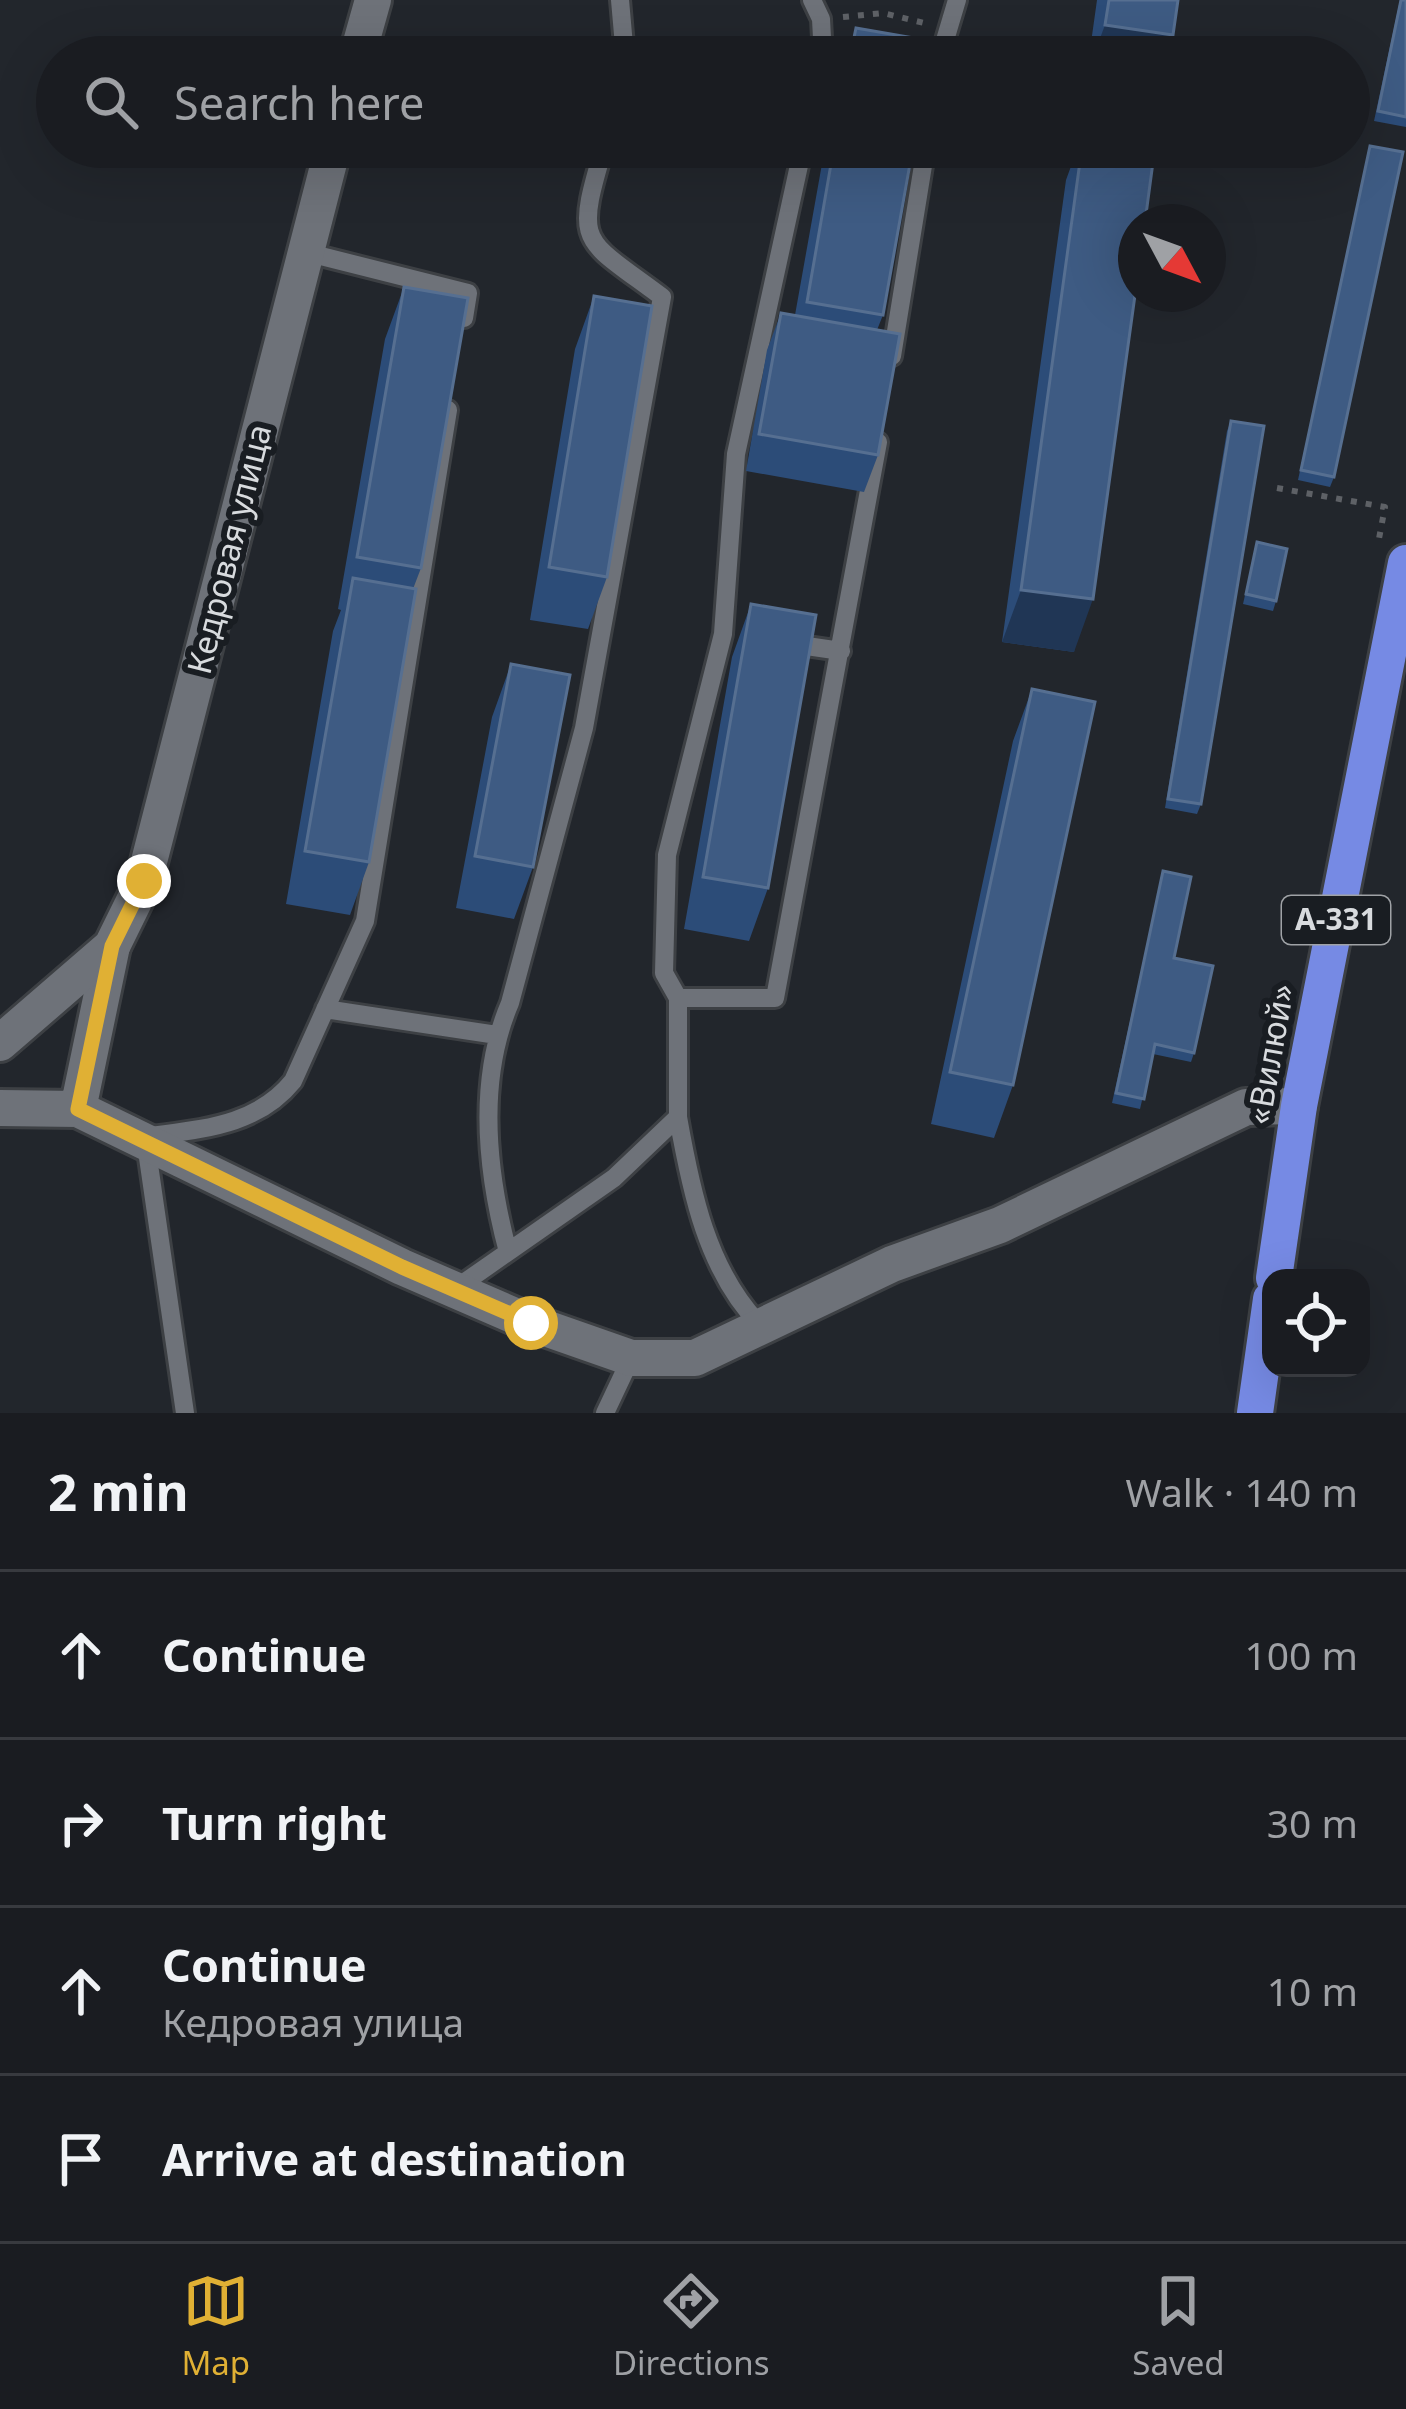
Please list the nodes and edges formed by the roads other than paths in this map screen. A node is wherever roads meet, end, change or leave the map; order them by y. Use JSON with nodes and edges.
{"nodes":[{"id":1,"x":373,"y":0,"type":"edge"},
{"id":2,"x":620,"y":0,"type":"edge"},
{"id":3,"x":812,"y":0,"type":"edge"},
{"id":4,"x":957,"y":0,"type":"edge"},
{"id":5,"x":364,"y":36,"type":"edge"},
{"id":6,"x":623,"y":36,"type":"edge"},
{"id":7,"x":822,"y":36,"type":"edge"},
{"id":8,"x":945,"y":36,"type":"edge"},
{"id":9,"x":327,"y":168,"type":"edge"},
{"id":10,"x":598,"y":168,"type":"edge"},
{"id":11,"x":798,"y":168,"type":"edge"},
{"id":12,"x":923,"y":168,"type":"edge"},
{"id":13,"x":305,"y":252,"type":"junction"},
{"id":14,"x":460,"y":339,"type":"edge"},
{"id":15,"x":888,"y":382,"type":"edge"},
{"id":16,"x":452,"y":386,"type":"edge"},
{"id":17,"x":880,"y":429,"type":"edge"},
{"id":18,"x":1391,"y":558,"type":"edge"},
{"id":19,"x":723,"y":634,"type":"junction"},
{"id":20,"x":747,"y":637,"type":"edge"},
{"id":21,"x":770,"y":640,"type":"edge"},
{"id":22,"x":841,"y":651,"type":"junction"},
{"id":23,"x":112,"y":946,"type":"junction"},
{"id":24,"x":679,"y":998,"type":"junction"},
{"id":25,"x":325,"y":1009,"type":"junction"},
{"id":26,"x":496,"y":1035,"type":"junction"},
{"id":27,"x":0,"y":1043,"type":"edge"},
{"id":28,"x":1299,"y":1106,"type":"junction"},
{"id":29,"x":0,"y":1108,"type":"edge"},
{"id":30,"x":78,"y":1109,"type":"junction"},
{"id":31,"x":678,"y":1117,"type":"junction"},
{"id":32,"x":145,"y":1138,"type":"junction"},
{"id":33,"x":508,"y":1252,"type":"junction"},
{"id":34,"x":1275,"y":1269,"type":"edge"},
{"id":35,"x":455,"y":1289,"type":"junction"},
{"id":36,"x":761,"y":1326,"type":"junction"},
{"id":37,"x":631,"y":1358,"type":"junction"},
{"id":38,"x":1262,"y":1363,"type":"edge"},
{"id":39,"x":185,"y":1413,"type":"edge"},
{"id":40,"x":605,"y":1413,"type":"edge"},
{"id":41,"x":1255,"y":1413,"type":"edge"}],
"edges":[{"from":1,"to":5,"type":"street"},
{"from":2,"to":6,"type":"lane"},
{"from":3,"to":7,"type":"lane"},
{"from":4,"to":8,"type":"lane"},
{"from":9,"to":13,"type":"street","name":"Кедровая улица"},
{"from":10,"to":26,"type":"lane"},
{"from":11,"to":19,"type":"lane"},
{"from":12,"to":15,"type":"lane"},
{"from":13,"to":14,"type":"lane"},
{"from":13,"to":23,"type":"street","name":"Кедровая улица"},
{"from":16,"to":25,"type":"lane"},
{"from":17,"to":22,"type":"lane"},
{"from":18,"to":28,"type":"highway","name":"«Вилюй»","number":"А-331"},
{"from":19,"to":20,"type":"lane"},
{"from":19,"to":24,"type":"lane"},
{"from":21,"to":22,"type":"lane"},
{"from":22,"to":24,"type":"lane"},
{"from":23,"to":27,"type":"street"},
{"from":23,"to":30,"type":"street"},
{"from":24,"to":31,"type":"lane"},
{"from":25,"to":26,"type":"lane"},
{"from":25,"to":32,"type":"lane"},
{"from":26,"to":33,"type":"lane"},
{"from":28,"to":34,"type":"highway","name":"«Вилюй»","number":"А-331"},
{"from":28,"to":36,"type":"street"},
{"from":29,"to":30,"type":"street"},
{"from":30,"to":32,"type":"street"},
{"from":31,"to":33,"type":"lane"},
{"from":31,"to":36,"type":"lane"},
{"from":32,"to":35,"type":"street"},
{"from":32,"to":39,"type":"lane"},
{"from":33,"to":35,"type":"lane"},
{"from":35,"to":37,"type":"street"},
{"from":36,"to":37,"type":"street"},
{"from":37,"to":40,"type":"lane"},
{"from":38,"to":41,"type":"highway"}]}
